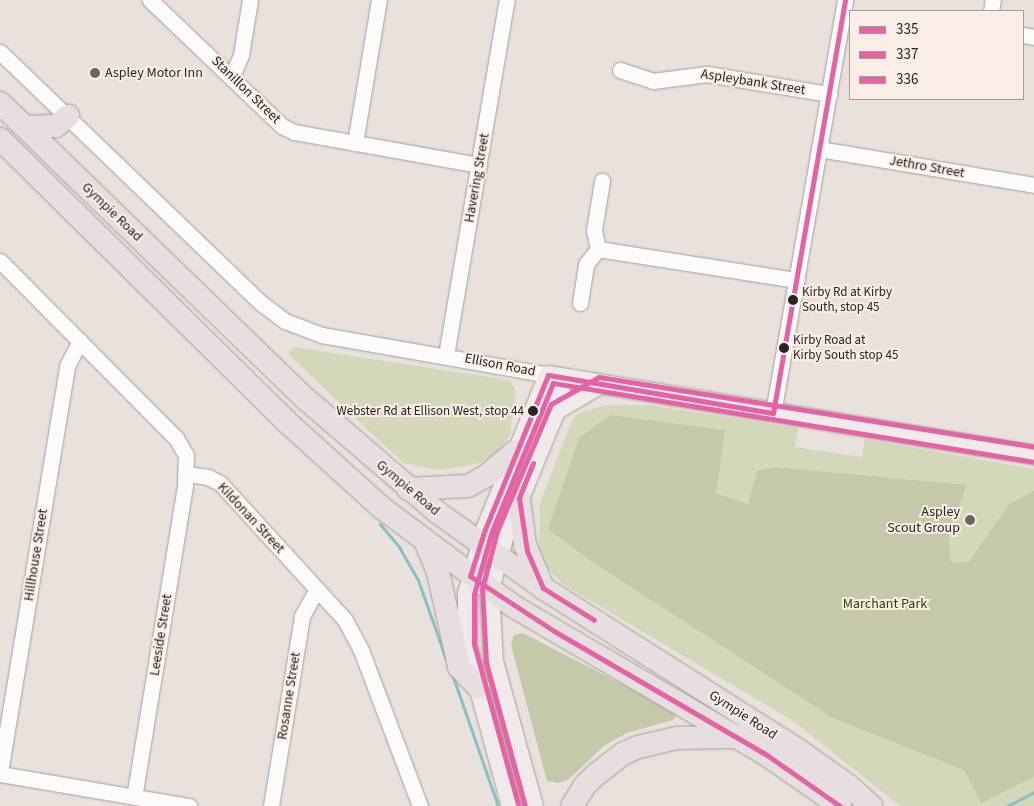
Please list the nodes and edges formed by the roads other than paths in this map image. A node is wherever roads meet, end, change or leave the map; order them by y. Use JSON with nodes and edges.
{"nodes":[{"id":1,"x":150,"y":0,"type":"edge"},
{"id":2,"x":250,"y":0,"type":"edge"},
{"id":3,"x":379,"y":0,"type":"edge"},
{"id":4,"x":506,"y":0,"type":"edge"},
{"id":5,"x":844,"y":0,"type":"edge"},
{"id":6,"x":0,"y":52,"type":"edge"},
{"id":7,"x":620,"y":70,"type":"dead end"},
{"id":8,"x":232,"y":76,"type":"junction"},
{"id":9,"x":829,"y":94,"type":"junction"},
{"id":10,"x":0,"y":102,"type":"edge"},
{"id":11,"x":68,"y":116,"type":"junction"},
{"id":12,"x":24,"y":127,"type":"junction"},
{"id":13,"x":0,"y":139,"type":"edge"},
{"id":14,"x":355,"y":143,"type":"junction"},
{"id":15,"x":820,"y":149,"type":"junction"},
{"id":16,"x":479,"y":165,"type":"junction"},
{"id":17,"x":602,"y":181,"type":"dead end"},
{"id":18,"x":1034,"y":185,"type":"edge"},
{"id":19,"x":598,"y":249,"type":"junction"},
{"id":20,"x":0,"y":261,"type":"edge"},
{"id":21,"x":797,"y":280,"type":"junction"},
{"id":22,"x":580,"y":303,"type":"dead end"},
{"id":23,"x":80,"y":341,"type":"junction"},
{"id":24,"x":446,"y":355,"type":"junction"},
{"id":25,"x":555,"y":376,"type":"junction"},
{"id":26,"x":599,"y":384,"type":"junction"},
{"id":27,"x":555,"y":410,"type":"junction"},
{"id":28,"x":773,"y":413,"type":"junction"},
{"id":29,"x":515,"y":452,"type":"junction"},
{"id":30,"x":1034,"y":455,"type":"edge"},
{"id":31,"x":187,"y":474,"type":"junction"},
{"id":32,"x":408,"y":489,"type":"junction"},
{"id":33,"x":519,"y":498,"type":"junction"},
{"id":34,"x":425,"y":542,"type":"junction"},
{"id":35,"x":488,"y":550,"type":"junction"},
{"id":36,"x":470,"y":576,"type":"junction"},
{"id":37,"x":543,"y":588,"type":"junction"},
{"id":38,"x":317,"y":589,"type":"junction"},
{"id":39,"x":489,"y":589,"type":"junction"},
{"id":40,"x":478,"y":687,"type":"junction"},
{"id":41,"x":738,"y":737,"type":"junction"},
{"id":42,"x":0,"y":773,"type":"edge"},
{"id":43,"x":134,"y":796,"type":"junction"},
{"id":44,"x":189,"y":806,"type":"edge"},
{"id":45,"x":271,"y":806,"type":"edge"},
{"id":46,"x":420,"y":806,"type":"edge"},
{"id":47,"x":511,"y":806,"type":"edge"},
{"id":48,"x":533,"y":806,"type":"edge"},
{"id":49,"x":572,"y":806,"type":"edge"},
{"id":50,"x":840,"y":806,"type":"edge"},
{"id":51,"x":871,"y":806,"type":"edge"}],
"edges":[{"from":1,"to":8,"type":"street","name":"Stanillon Street"},
{"from":2,"to":8,"type":"street"},
{"from":3,"to":14,"type":"street"},
{"from":4,"to":16,"type":"street","name":"Havering Street"},
{"from":5,"to":9,"type":"street"},
{"from":6,"to":11,"type":"street"},
{"from":7,"to":9,"type":"street","name":"Aspleybank Street"},
{"from":8,"to":14,"type":"street","name":"Stanillon Street"},
{"from":9,"to":15,"type":"street"},
{"from":10,"to":12,"type":"highway","name":"Gympie Road"},
{"from":11,"to":12,"type":"highway"},
{"from":11,"to":24,"type":"street","name":"Ellison Road"},
{"from":12,"to":32,"type":"highway","name":"Gympie Road"},
{"from":13,"to":34,"type":"highway","name":"Gympie Road"},
{"from":14,"to":16,"type":"street","name":"Stanillon Street"},
{"from":15,"to":18,"type":"street","name":"Jethro Street"},
{"from":15,"to":21,"type":"street"},
{"from":16,"to":24,"type":"street","name":"Havering Street"},
{"from":17,"to":19,"type":"street"},
{"from":19,"to":21,"type":"street"},
{"from":19,"to":22,"type":"street"},
{"from":20,"to":23,"type":"street"},
{"from":21,"to":28,"type":"street"},
{"from":23,"to":31,"type":"street"},
{"from":23,"to":42,"type":"street","name":"Hillhouse Street"},
{"from":24,"to":25,"type":"street","name":"Ellison Road"},
{"from":25,"to":26,"type":"main road","name":"Ellison Road"},
{"from":25,"to":27,"type":"main road"},
{"from":25,"to":29,"type":"main road"},
{"from":26,"to":27,"type":"main road"},
{"from":26,"to":28,"type":"main road","name":"Ellison Road"},
{"from":27,"to":33,"type":"main road"},
{"from":28,"to":30,"type":"main road","name":"Ellison Road"},
{"from":29,"to":32,"type":"highway"},
{"from":29,"to":35,"type":"main road"},
{"from":31,"to":38,"type":"street","name":"Kildonan Street"},
{"from":31,"to":43,"type":"street","name":"Leeside Street"},
{"from":32,"to":35,"type":"highway","name":"Gympie Road"},
{"from":33,"to":35,"type":"main road"},
{"from":33,"to":37,"type":"highway"},
{"from":34,"to":36,"type":"highway","name":"Gympie Road"},
{"from":34,"to":40,"type":"highway"},
{"from":35,"to":36,"type":"main road"},
{"from":35,"to":37,"type":"highway","name":"Gympie Road"},
{"from":35,"to":39,"type":"main road"},
{"from":36,"to":39,"type":"highway","name":"Gympie Road"},
{"from":36,"to":40,"type":"main road"},
{"from":37,"to":51,"type":"highway","name":"Gympie Road"},
{"from":38,"to":45,"type":"street","name":"Rosanne Street"},
{"from":38,"to":46,"type":"street","name":"Kildonan Street"},
{"from":39,"to":41,"type":"highway","name":"Gympie Road"},
{"from":39,"to":48,"type":"main road"},
{"from":40,"to":47,"type":"main road"},
{"from":41,"to":49,"type":"highway"},
{"from":41,"to":50,"type":"highway","name":"Gympie Road"},
{"from":42,"to":43,"type":"street"},
{"from":43,"to":44,"type":"street"}]}
